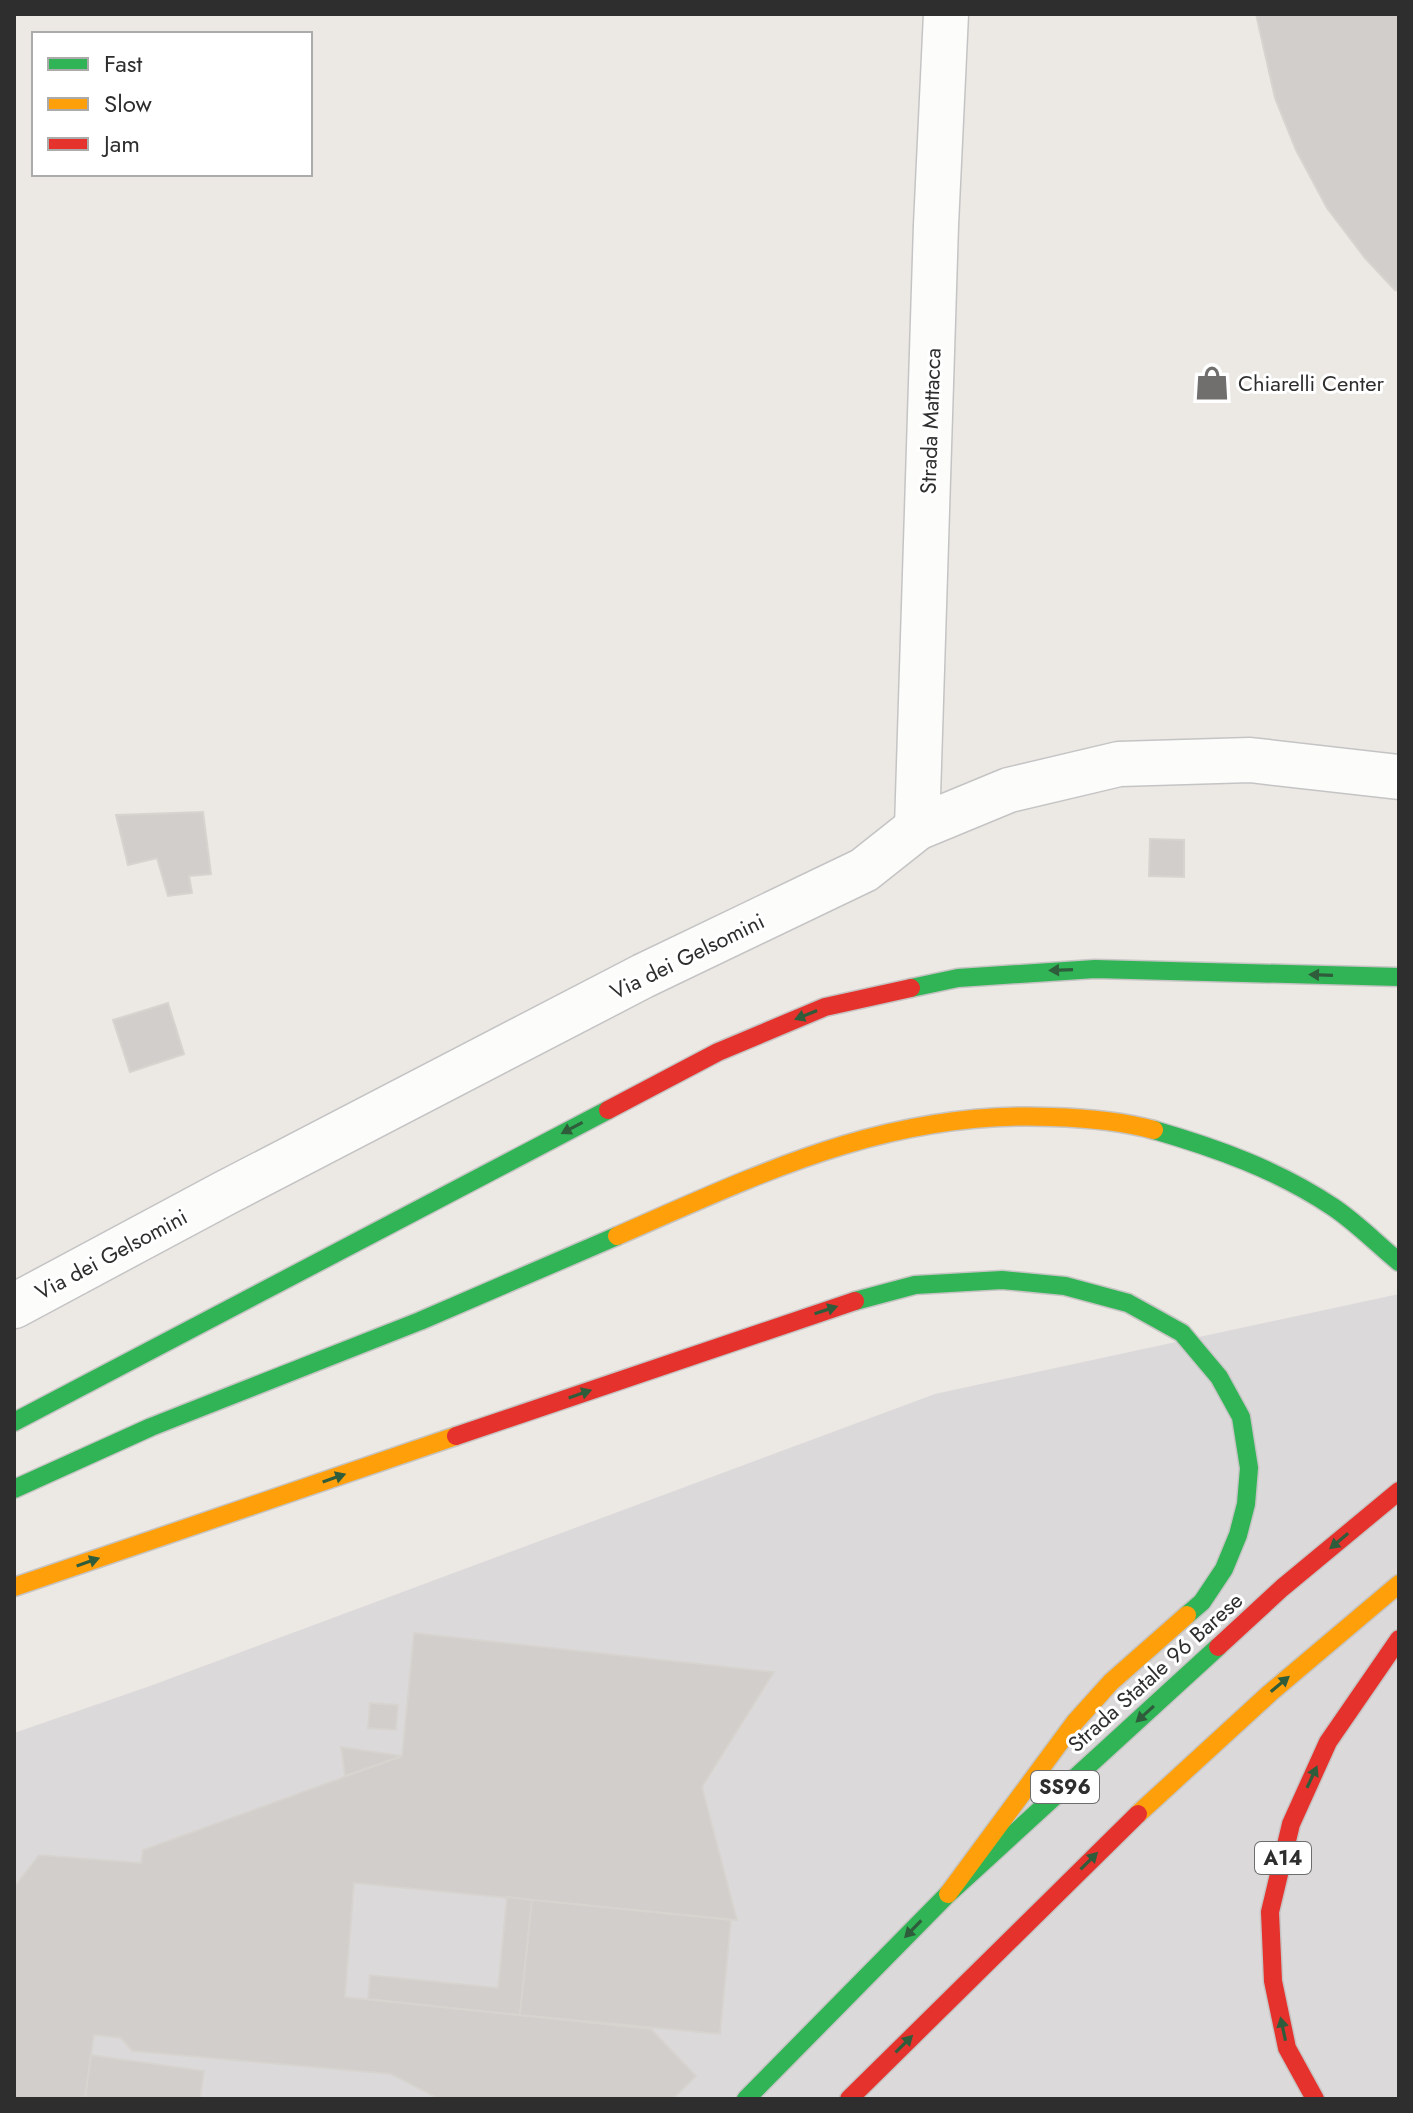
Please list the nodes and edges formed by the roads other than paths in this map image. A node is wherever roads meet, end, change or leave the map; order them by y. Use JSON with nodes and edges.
{"nodes":[{"id":1,"x":946,"y":14,"type":"edge"},
{"id":2,"x":1399,"y":777,"type":"edge"},
{"id":3,"x":917,"y":828,"type":"junction"},
{"id":4,"x":1399,"y":977,"type":"edge"},
{"id":5,"x":1399,"y":1262,"type":"edge"},
{"id":6,"x":14,"y":1306,"type":"edge"},
{"id":7,"x":14,"y":1422,"type":"edge"},
{"id":8,"x":14,"y":1489,"type":"edge"},
{"id":9,"x":1399,"y":1491,"type":"edge"},
{"id":10,"x":1399,"y":1584,"type":"edge"},
{"id":11,"x":14,"y":1587,"type":"edge"},
{"id":12,"x":1399,"y":1639,"type":"edge"},
{"id":13,"x":948,"y":1894,"type":"junction"},
{"id":14,"x":746,"y":2099,"type":"edge"},
{"id":15,"x":849,"y":2099,"type":"edge"},
{"id":16,"x":1315,"y":2099,"type":"edge"}],
"edges":[{"from":1,"to":3,"type":"street","name":"Strada Mattacca"},
{"from":2,"to":3,"type":"street","name":"Via dei Gelsomini"},
{"from":3,"to":6,"type":"street","name":"Via dei Gelsomini"},
{"from":4,"to":7,"type":"main road","one_way":true},
{"from":5,"to":8,"type":"main road"},
{"from":9,"to":13,"type":"main road","name":"Strada Statale 96 Barese","number":"SS96","one_way":true},
{"from":15,"to":10,"type":"main road","one_way":true},
{"from":11,"to":13,"type":"main road","one_way":true},
{"from":16,"to":12,"type":"main road","number":"A14","one_way":true},
{"from":13,"to":14,"type":"main road","name":"Strada Statale 96 Barese","number":"SS96","one_way":true}]}
